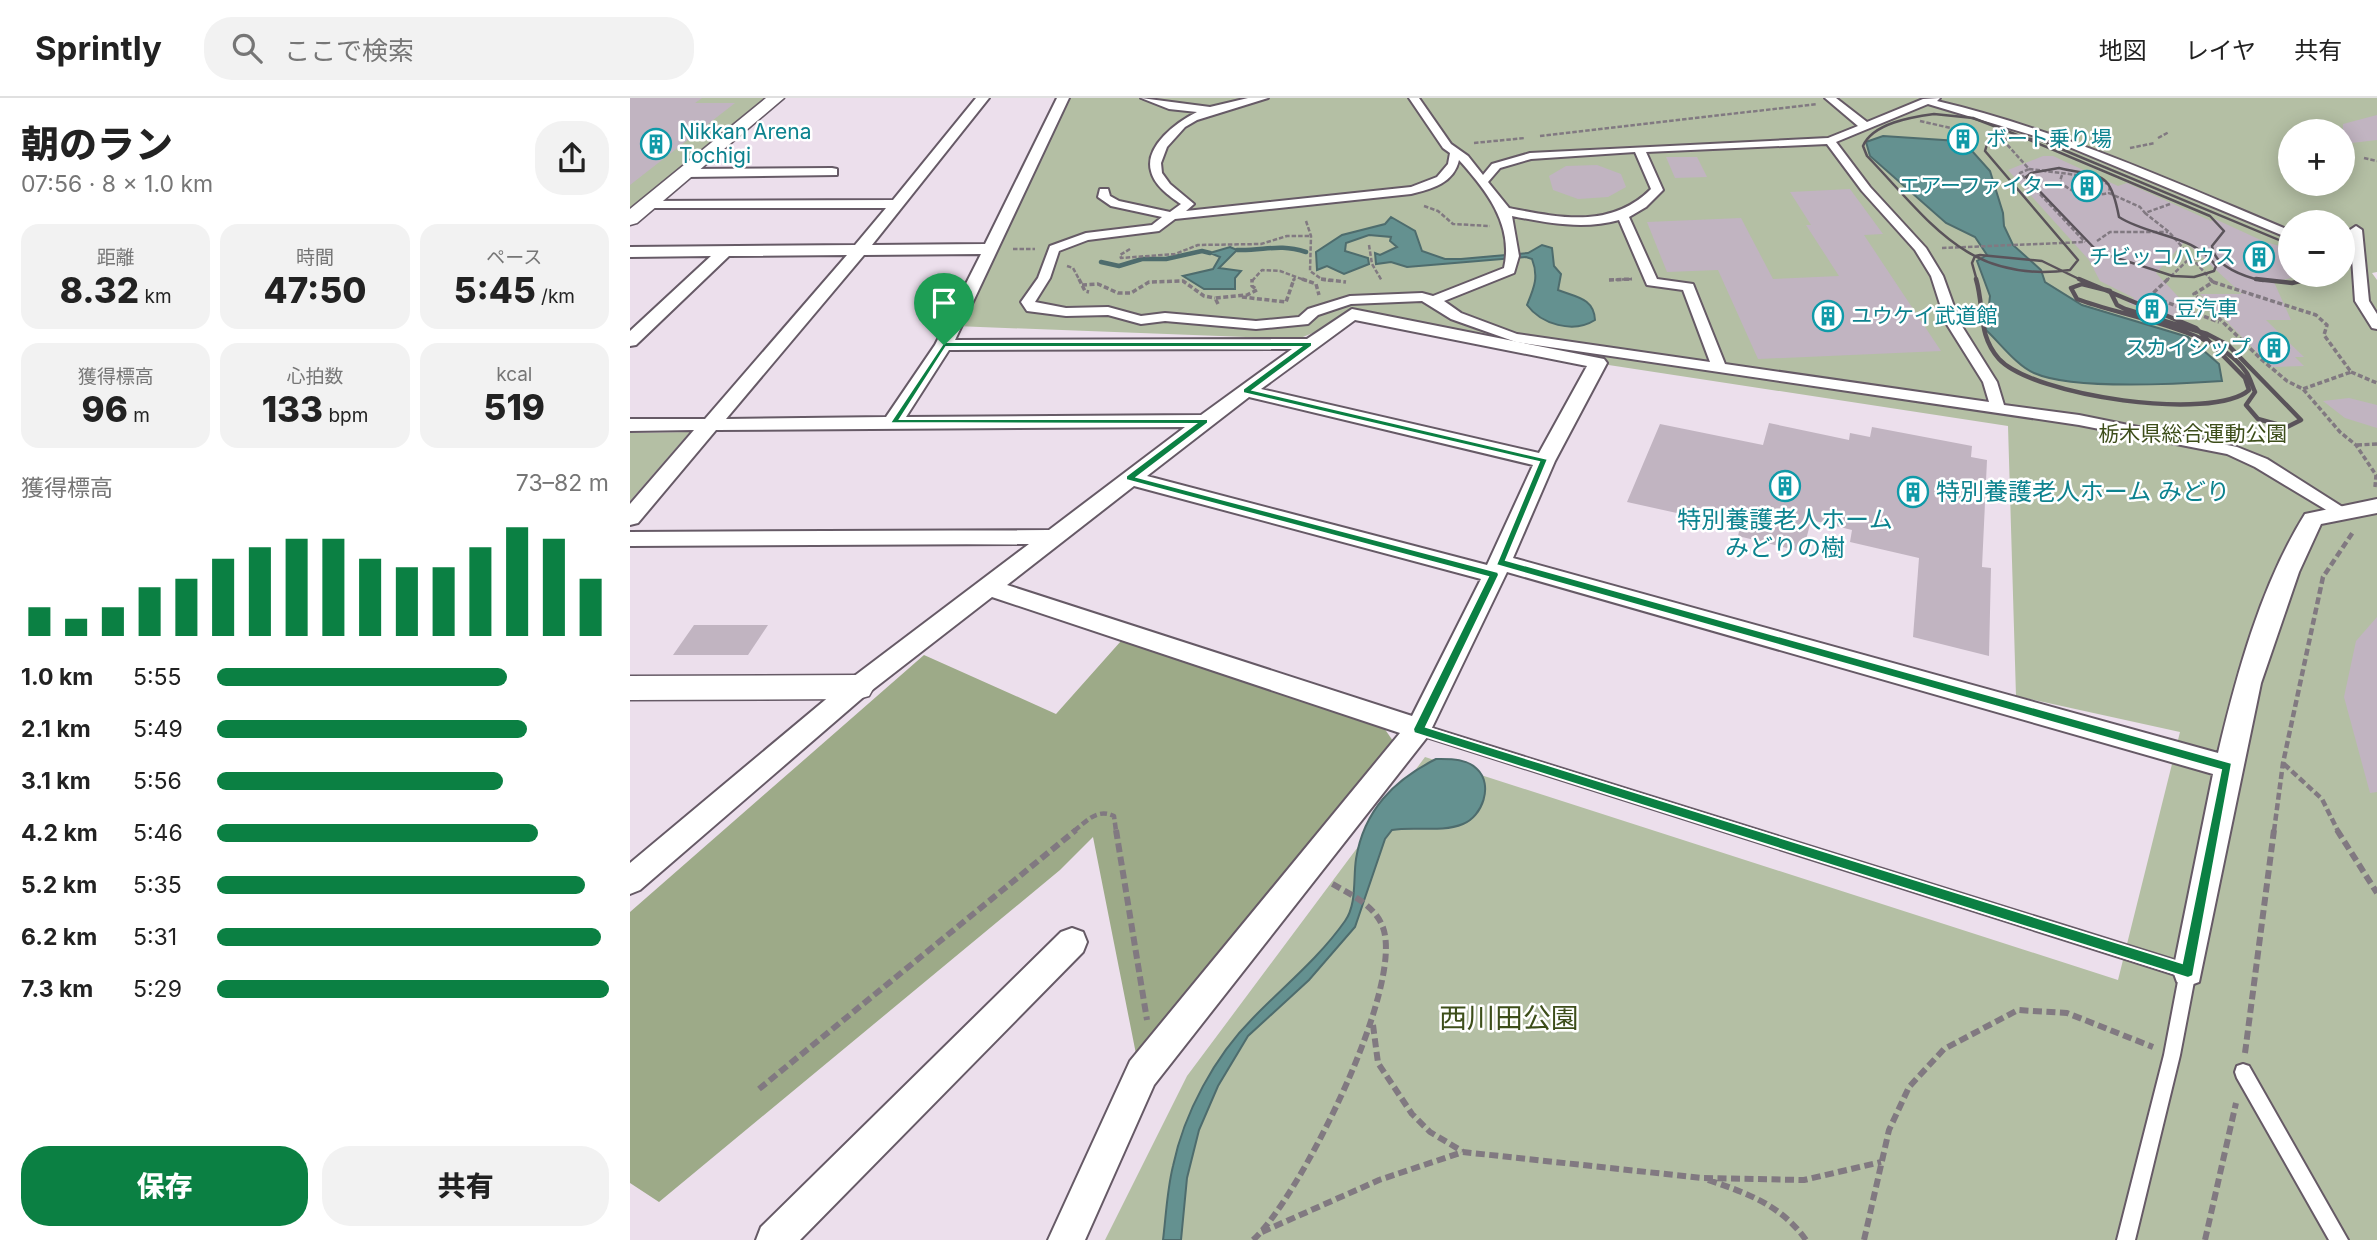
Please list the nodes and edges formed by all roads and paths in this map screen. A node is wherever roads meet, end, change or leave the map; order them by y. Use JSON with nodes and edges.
{"nodes":[{"id":1,"x":776,"y":98,"type":"edge"},
{"id":2,"x":984,"y":98,"type":"edge"},
{"id":3,"x":1063,"y":98,"type":"edge"},
{"id":4,"x":1146,"y":98,"type":"edge"},
{"id":5,"x":1263,"y":98,"type":"edge"},
{"id":6,"x":1414,"y":98,"type":"edge"},
{"id":7,"x":1930,"y":99,"type":"edge"},
{"id":8,"x":1832,"y":100,"type":"edge"},
{"id":9,"x":1208,"y":110,"type":"junction"},
{"id":10,"x":1895,"y":112,"type":"junction"},
{"id":11,"x":1865,"y":126,"type":"junction"},
{"id":12,"x":1960,"y":129,"type":"dead end"},
{"id":13,"x":2169,"y":132,"type":"dead end"},
{"id":14,"x":1997,"y":134,"type":"dead end"},
{"id":15,"x":1541,"y":136,"type":"dead end"},
{"id":16,"x":1527,"y":138,"type":"dead end"},
{"id":17,"x":2158,"y":138,"type":"dead end"},
{"id":18,"x":1830,"y":141,"type":"junction"},
{"id":19,"x":1639,"y":149,"type":"junction"},
{"id":20,"x":1455,"y":152,"type":"junction"},
{"id":21,"x":2364,"y":158,"type":"dead end"},
{"id":22,"x":1506,"y":161,"type":"junction"},
{"id":23,"x":2377,"y":161,"type":"edge"},
{"id":24,"x":2029,"y":169,"type":"junction"},
{"id":25,"x":832,"y":172,"type":"dead end"},
{"id":26,"x":686,"y":173,"type":"junction"},
{"id":27,"x":2063,"y":174,"type":"junction"},
{"id":28,"x":1483,"y":181,"type":"junction"},
{"id":29,"x":1104,"y":191,"type":"dead end"},
{"id":30,"x":2109,"y":192,"type":"junction"},
{"id":31,"x":2194,"y":195,"type":"junction"},
{"id":32,"x":648,"y":204,"type":"junction"},
{"id":33,"x":896,"y":204,"type":"junction"},
{"id":34,"x":1413,"y":204,"type":"dead end"},
{"id":35,"x":1505,"y":211,"type":"junction"},
{"id":36,"x":2145,"y":213,"type":"junction"},
{"id":37,"x":1172,"y":216,"type":"junction"},
{"id":38,"x":1623,"y":216,"type":"junction"},
{"id":39,"x":630,"y":219,"type":"edge"},
{"id":40,"x":1317,"y":219,"type":"dead end"},
{"id":41,"x":1298,"y":221,"type":"dead end"},
{"id":42,"x":1307,"y":221,"type":"junction"},
{"id":43,"x":1508,"y":226,"type":"junction"},
{"id":44,"x":2278,"y":230,"type":"edge"},
{"id":45,"x":2356,"y":230,"type":"dead end"},
{"id":46,"x":2169,"y":232,"type":"junction"},
{"id":47,"x":1311,"y":236,"type":"junction"},
{"id":48,"x":2097,"y":241,"type":"dead end"},
{"id":49,"x":1140,"y":245,"type":"dead end"},
{"id":50,"x":1920,"y":248,"type":"junction"},
{"id":51,"x":991,"y":249,"type":"junction"},
{"id":52,"x":1054,"y":249,"type":"junction"},
{"id":53,"x":725,"y":251,"type":"junction"},
{"id":54,"x":859,"y":251,"type":"junction"},
{"id":55,"x":630,"y":252,"type":"edge"},
{"id":56,"x":2191,"y":257,"type":"junction"},
{"id":57,"x":1049,"y":267,"type":"junction"},
{"id":58,"x":1295,"y":278,"type":"junction"},
{"id":59,"x":2213,"y":282,"type":"junction"},
{"id":60,"x":1353,"y":283,"type":"dead end"},
{"id":61,"x":1082,"y":285,"type":"junction"},
{"id":62,"x":1241,"y":297,"type":"junction"},
{"id":63,"x":1215,"y":298,"type":"junction"},
{"id":64,"x":1434,"y":300,"type":"junction"},
{"id":65,"x":1335,"y":304,"type":"junction"},
{"id":66,"x":1098,"y":310,"type":"junction"},
{"id":67,"x":2223,"y":323,"type":"junction"},
{"id":68,"x":1224,"y":324,"type":"junction"},
{"id":69,"x":2377,"y":325,"type":"edge"},
{"id":70,"x":630,"y":341,"type":"edge"},
{"id":71,"x":1309,"y":344,"type":"junction"},
{"id":72,"x":944,"y":345,"type":"junction"},
{"id":73,"x":1720,"y":370,"type":"junction"},
{"id":74,"x":2351,"y":372,"type":"junction"},
{"id":75,"x":2377,"y":383,"type":"edge"},
{"id":76,"x":2302,"y":389,"type":"junction"},
{"id":77,"x":1246,"y":391,"type":"junction"},
{"id":78,"x":1998,"y":408,"type":"junction"},
{"id":79,"x":1205,"y":421,"type":"junction"},
{"id":80,"x":893,"y":422,"type":"junction"},
{"id":81,"x":710,"y":424,"type":"junction"},
{"id":82,"x":630,"y":425,"type":"edge"},
{"id":83,"x":2377,"y":444,"type":"edge"},
{"id":84,"x":2356,"y":445,"type":"junction"},
{"id":85,"x":1545,"y":461,"type":"junction"},
{"id":86,"x":1130,"y":478,"type":"junction"},
{"id":87,"x":2377,"y":489,"type":"edge"},
{"id":88,"x":2377,"y":506,"type":"edge"},
{"id":89,"x":630,"y":518,"type":"edge"},
{"id":90,"x":2351,"y":522,"type":"junction"},
{"id":91,"x":1053,"y":537,"type":"junction"},
{"id":92,"x":630,"y":539,"type":"edge"},
{"id":93,"x":1497,"y":569,"type":"junction"},
{"id":94,"x":988,"y":587,"type":"junction"},
{"id":95,"x":858,"y":687,"type":"junction"},
{"id":96,"x":630,"y":688,"type":"edge"},
{"id":97,"x":1419,"y":729,"type":"junction"},
{"id":98,"x":2283,"y":763,"type":"junction"},
{"id":99,"x":2228,"y":767,"type":"junction"},
{"id":100,"x":1307,"y":869,"type":"junction"},
{"id":101,"x":630,"y":881,"type":"edge"},
{"id":102,"x":2377,"y":892,"type":"edge"},
{"id":103,"x":1072,"y":942,"type":"dead end"},
{"id":104,"x":2188,"y":971,"type":"junction"},
{"id":105,"x":1373,"y":1024,"type":"junction"},
{"id":106,"x":2172,"y":1055,"type":"junction"},
{"id":107,"x":1154,"y":1059,"type":"junction"},
{"id":108,"x":2243,"y":1072,"type":"junction"},
{"id":109,"x":759,"y":1089,"type":"dead end"},
{"id":110,"x":1463,"y":1152,"type":"junction"},
{"id":111,"x":1881,"y":1161,"type":"junction"},
{"id":112,"x":1702,"y":1178,"type":"junction"},
{"id":113,"x":1262,"y":1232,"type":"junction"},
{"id":114,"x":774,"y":1240,"type":"edge"},
{"id":115,"x":1066,"y":1240,"type":"edge"},
{"id":116,"x":1253,"y":1240,"type":"edge"},
{"id":117,"x":1805,"y":1240,"type":"edge"},
{"id":118,"x":1864,"y":1240,"type":"edge"},
{"id":119,"x":2126,"y":1240,"type":"edge"},
{"id":120,"x":2205,"y":1240,"type":"edge"},
{"id":121,"x":2339,"y":1240,"type":"edge"}],
"edges":[{"from":1,"to":26,"type":"street"},
{"from":2,"to":33,"type":"street"},
{"from":3,"to":51,"type":"street"},
{"from":4,"to":9,"type":"street"},
{"from":5,"to":9,"type":"street"},
{"from":6,"to":20,"type":"street"},
{"from":7,"to":10,"type":"street"},
{"from":7,"to":31,"type":"street"},
{"from":8,"to":11,"type":"street"},
{"from":8,"to":15,"type":"path"},
{"from":9,"to":37,"type":"street"},
{"from":10,"to":11,"type":"street"},
{"from":10,"to":12,"type":"path"},
{"from":11,"to":18,"type":"street"},
{"from":13,"to":17,"type":"path"},
{"from":14,"to":24,"type":"path"},
{"from":16,"to":20,"type":"path"},
{"from":18,"to":19,"type":"street"},
{"from":18,"to":50,"type":"street"},
{"from":19,"to":22,"type":"street"},
{"from":19,"to":38,"type":"street"},
{"from":20,"to":22,"type":"street"},
{"from":20,"to":28,"type":"street"},
{"from":20,"to":37,"type":"street"},
{"from":21,"to":23,"type":"path"},
{"from":22,"to":28,"type":"street"},
{"from":24,"to":27,"type":"path"},
{"from":24,"to":50,"type":"path"},
{"from":25,"to":26,"type":"street"},
{"from":26,"to":32,"type":"street"},
{"from":27,"to":30,"type":"path"},
{"from":27,"to":30,"type":"path"},
{"from":28,"to":35,"type":"street"},
{"from":29,"to":37,"type":"street"},
{"from":30,"to":36,"type":"path"},
{"from":31,"to":36,"type":"path"},
{"from":31,"to":44,"type":"street"},
{"from":32,"to":33,"type":"street"},
{"from":32,"to":39,"type":"street"},
{"from":33,"to":54,"type":"street"},
{"from":34,"to":43,"type":"path"},
{"from":35,"to":38,"type":"street"},
{"from":35,"to":43,"type":"street"},
{"from":36,"to":46,"type":"path"},
{"from":37,"to":52,"type":"street"},
{"from":38,"to":73,"type":"street"},
{"from":40,"to":42,"type":"path"},
{"from":41,"to":42,"type":"path"},
{"from":42,"to":47,"type":"path"},
{"from":43,"to":64,"type":"street"},
{"from":45,"to":69,"type":"street"},
{"from":46,"to":48,"type":"path"},
{"from":46,"to":56,"type":"path"},
{"from":47,"to":49,"type":"path"},
{"from":47,"to":60,"type":"path"},
{"from":50,"to":78,"type":"street"},
{"from":51,"to":52,"type":"path"},
{"from":51,"to":54,"type":"street"},
{"from":51,"to":72,"type":"street"},
{"from":52,"to":57,"type":"street"},
{"from":53,"to":54,"type":"street"},
{"from":53,"to":55,"type":"street"},
{"from":53,"to":70,"type":"street"},
{"from":54,"to":81,"type":"street"},
{"from":56,"to":59,"type":"path"},
{"from":56,"to":67,"type":"path"},
{"from":57,"to":61,"type":"path"},
{"from":57,"to":66,"type":"street"},
{"from":58,"to":62,"type":"path"},
{"from":58,"to":62,"type":"path"},
{"from":58,"to":65,"type":"path"},
{"from":59,"to":67,"type":"path"},
{"from":59,"to":74,"type":"path"},
{"from":61,"to":63,"type":"path"},
{"from":61,"to":66,"type":"path"},
{"from":62,"to":63,"type":"path"},
{"from":63,"to":68,"type":"path"},
{"from":64,"to":65,"type":"street"},
{"from":64,"to":73,"type":"street"},
{"from":65,"to":68,"type":"street"},
{"from":66,"to":68,"type":"street"},
{"from":67,"to":76,"type":"path"},
{"from":71,"to":72,"type":"street"},
{"from":71,"to":77,"type":"street"},
{"from":71,"to":85,"type":"street"},
{"from":72,"to":80,"type":"street"},
{"from":73,"to":78,"type":"street"},
{"from":74,"to":75,"type":"path"},
{"from":74,"to":76,"type":"path"},
{"from":76,"to":84,"type":"path"},
{"from":77,"to":79,"type":"street"},
{"from":77,"to":85,"type":"street"},
{"from":78,"to":90,"type":"street"},
{"from":79,"to":80,"type":"street"},
{"from":79,"to":86,"type":"street"},
{"from":80,"to":81,"type":"street"},
{"from":81,"to":82,"type":"street"},
{"from":81,"to":89,"type":"street"},
{"from":83,"to":84,"type":"path"},
{"from":84,"to":87,"type":"path"},
{"from":85,"to":93,"type":"street"},
{"from":86,"to":91,"type":"street"},
{"from":86,"to":93,"type":"street"},
{"from":88,"to":90,"type":"street"},
{"from":90,"to":98,"type":"path"},
{"from":90,"to":99,"type":"street"},
{"from":91,"to":92,"type":"street"},
{"from":91,"to":94,"type":"street"},
{"from":93,"to":97,"type":"street"},
{"from":93,"to":99,"type":"street"},
{"from":94,"to":95,"type":"street"},
{"from":94,"to":97,"type":"street"},
{"from":95,"to":96,"type":"street"},
{"from":95,"to":101,"type":"street"},
{"from":97,"to":100,"type":"street"},
{"from":97,"to":104,"type":"lane"},
{"from":98,"to":102,"type":"path"},
{"from":98,"to":108,"type":"path"},
{"from":99,"to":104,"type":"street"},
{"from":100,"to":105,"type":"path"},
{"from":100,"to":107,"type":"street"},
{"from":103,"to":114,"type":"street"},
{"from":104,"to":106,"type":"lane"},
{"from":105,"to":110,"type":"path"},
{"from":105,"to":113,"type":"path"},
{"from":106,"to":111,"type":"path"},
{"from":106,"to":119,"type":"lane"},
{"from":107,"to":109,"type":"path"},
{"from":107,"to":115,"type":"street"},
{"from":108,"to":120,"type":"path"},
{"from":108,"to":121,"type":"lane"},
{"from":110,"to":112,"type":"path"},
{"from":110,"to":113,"type":"path"},
{"from":111,"to":112,"type":"path"},
{"from":111,"to":118,"type":"path"},
{"from":112,"to":117,"type":"path"},
{"from":113,"to":116,"type":"path"}]}
